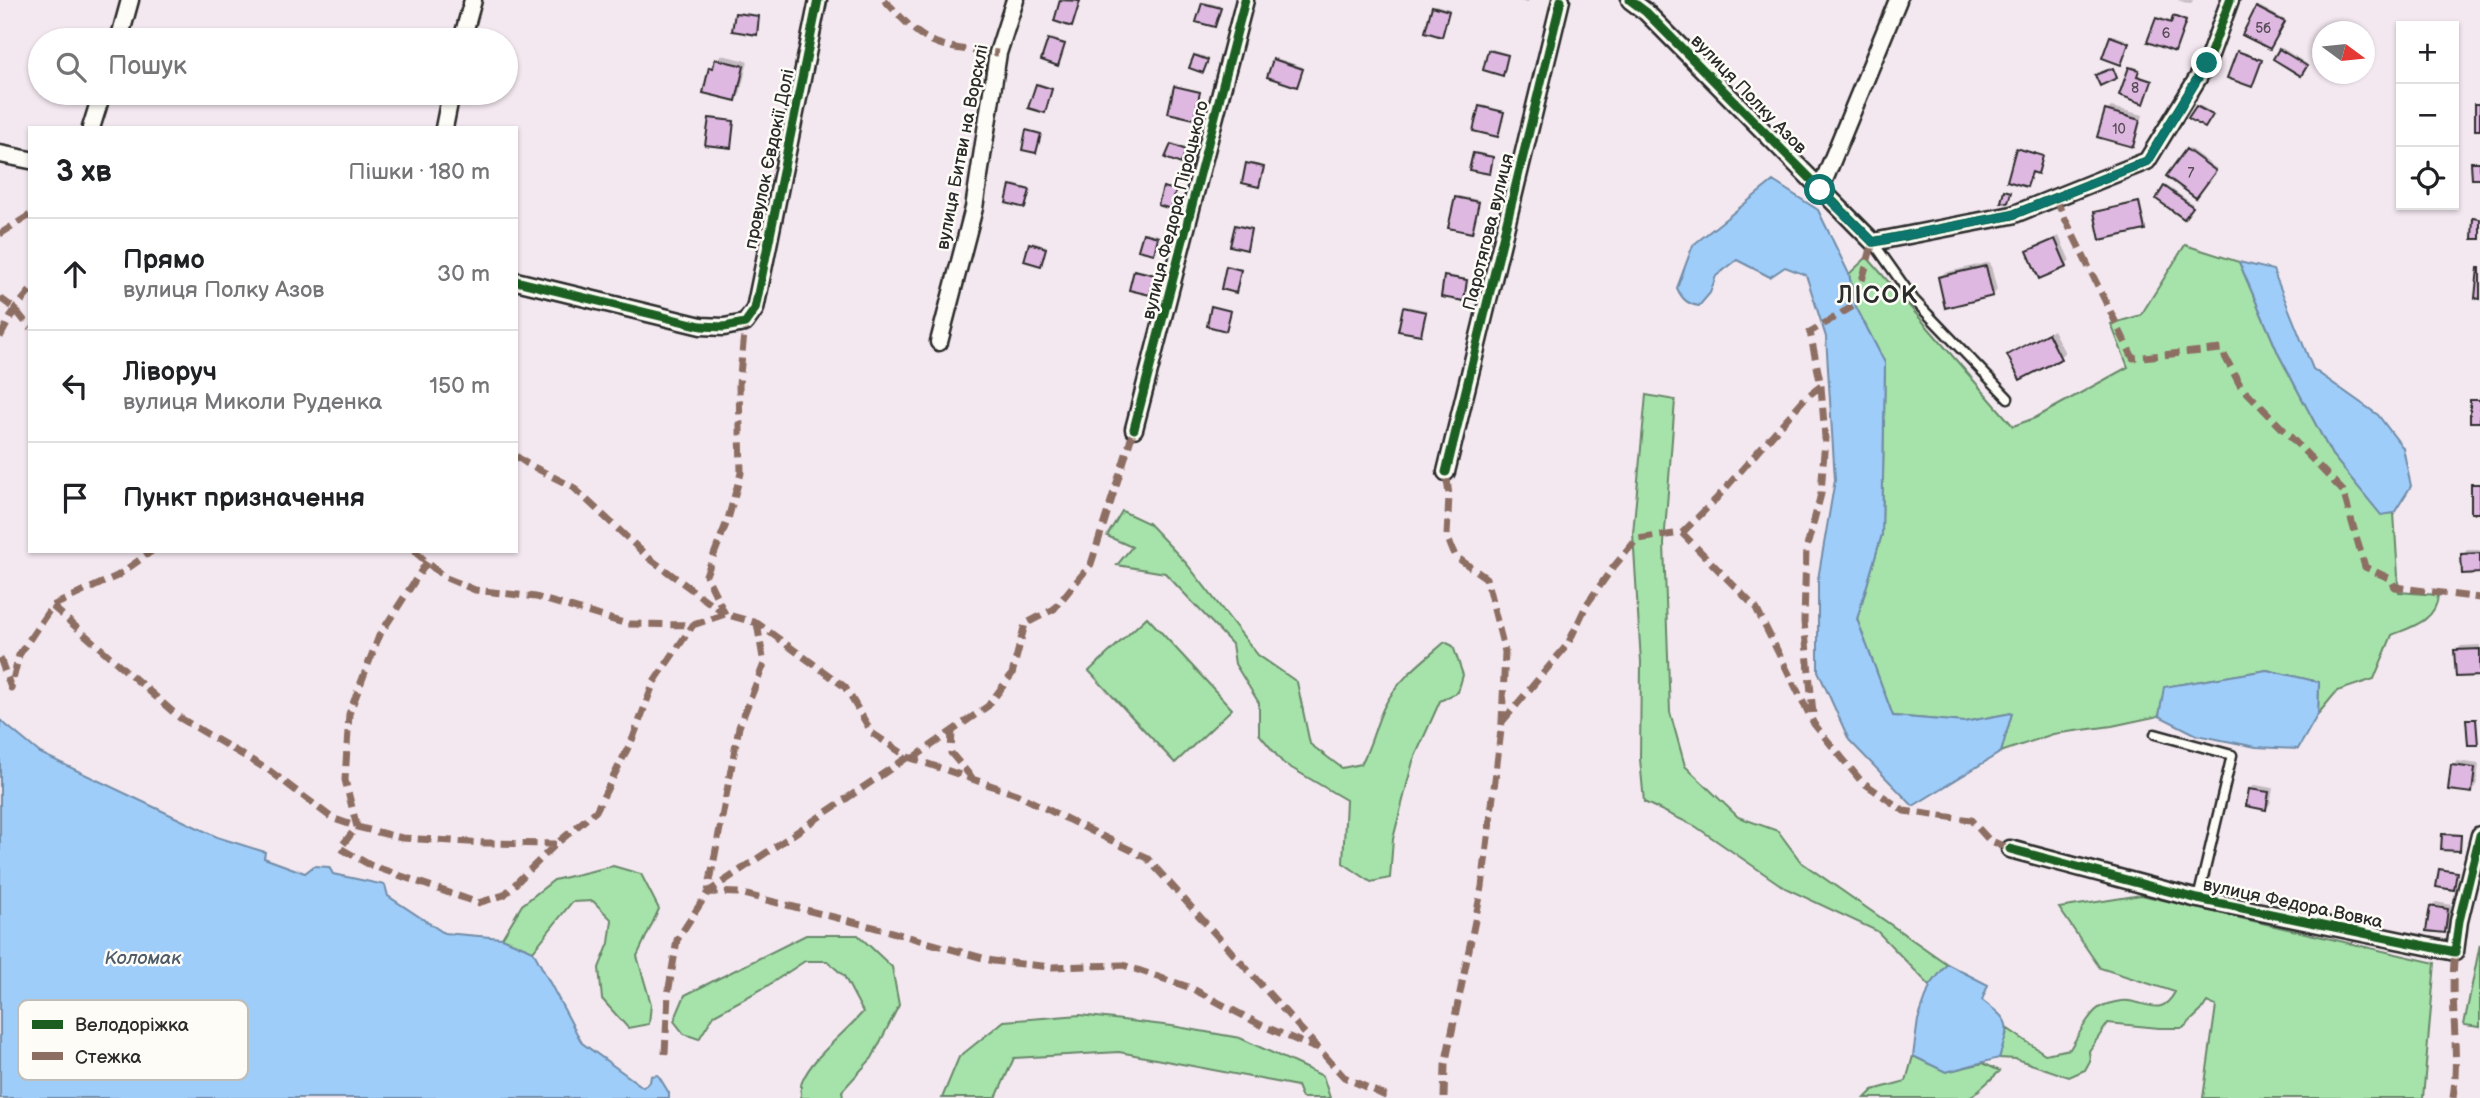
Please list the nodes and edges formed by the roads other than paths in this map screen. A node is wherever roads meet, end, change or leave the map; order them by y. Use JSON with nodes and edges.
{"nodes":[{"id":1,"x":130,"y":0,"type":"edge"},
{"id":2,"x":472,"y":0,"type":"edge"},
{"id":3,"x":818,"y":0,"type":"edge"},
{"id":4,"x":1015,"y":0,"type":"edge"},
{"id":5,"x":1245,"y":0,"type":"edge"},
{"id":6,"x":1561,"y":0,"type":"edge"},
{"id":7,"x":1630,"y":0,"type":"edge"},
{"id":8,"x":1898,"y":0,"type":"edge"},
{"id":9,"x":2230,"y":0,"type":"edge"},
{"id":10,"x":122,"y":28,"type":"edge"},
{"id":11,"x":465,"y":28,"type":"edge"},
{"id":12,"x":98,"y":105,"type":"edge"},
{"id":13,"x":449,"y":105,"type":"edge"},
{"id":14,"x":92,"y":126,"type":"edge"},
{"id":15,"x":444,"y":126,"type":"edge"},
{"id":16,"x":0,"y":154,"type":"edge"},
{"id":17,"x":28,"y":160,"type":"edge"},
{"id":18,"x":1820,"y":190,"type":"junction"},
{"id":19,"x":1873,"y":242,"type":"junction"},
{"id":20,"x":518,"y":281,"type":"edge"},
{"id":21,"x":939,"y":342,"type":"dead end"},
{"id":22,"x":2008,"y":398,"type":"dead end"},
{"id":23,"x":1135,"y":429,"type":"dead end"},
{"id":24,"x":1446,"y":472,"type":"dead end"},
{"id":25,"x":2155,"y":734,"type":"dead end"},
{"id":26,"x":2480,"y":835,"type":"edge"},
{"id":27,"x":2010,"y":849,"type":"dead end"},
{"id":28,"x":2198,"y":899,"type":"junction"}],
"edges":[{"from":1,"to":10,"type":"street"},
{"from":2,"to":11,"type":"street"},
{"from":3,"to":20,"type":"street","name":"провулок Євдокії Долі"},
{"from":4,"to":21,"type":"street","name":"вулиця Битви на Ворсклі"},
{"from":5,"to":23,"type":"street","name":"вулиця Федора Піроцького"},
{"from":6,"to":24,"type":"street","name":"Паротягова вулиця"},
{"from":7,"to":18,"type":"street","name":"вулиця Полку Азов"},
{"from":8,"to":18,"type":"street"},
{"from":9,"to":19,"type":"street"},
{"from":12,"to":14,"type":"street"},
{"from":13,"to":15,"type":"street"},
{"from":16,"to":17,"type":"street"},
{"from":18,"to":19,"type":"street","name":"вулиця Полку Азов"},
{"from":19,"to":22,"type":"lane"},
{"from":25,"to":28,"type":"lane"},
{"from":26,"to":28,"type":"street","name":"вулиця Федора Вовка"},
{"from":27,"to":28,"type":"street","name":"вулиця Федора Вовка"}]}
